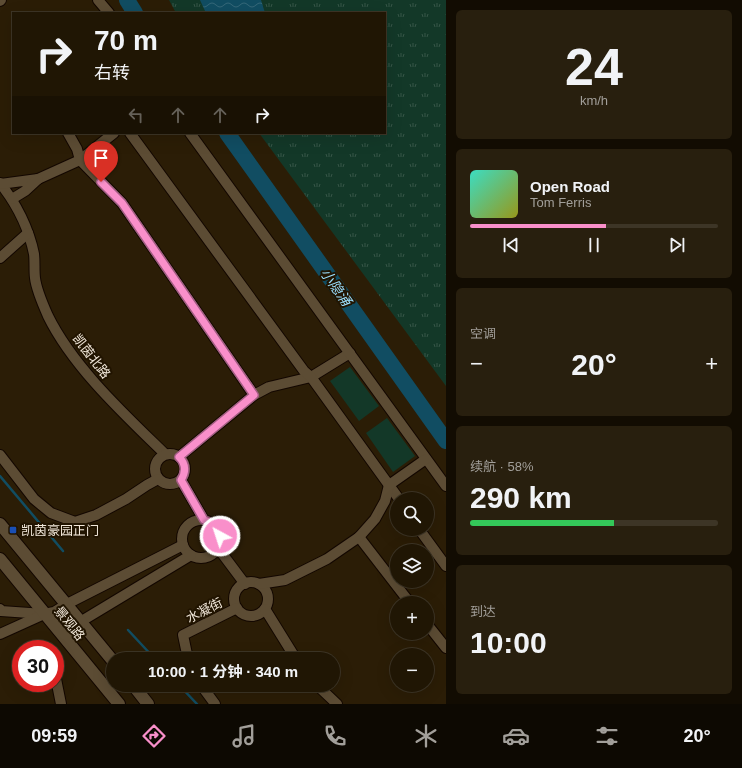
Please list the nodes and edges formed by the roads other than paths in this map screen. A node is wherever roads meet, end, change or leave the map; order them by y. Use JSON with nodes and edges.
{"nodes":[{"id":1,"x":98,"y":0,"type":"edge"},
{"id":2,"x":108,"y":12,"type":"edge"},
{"id":3,"x":69,"y":134,"type":"edge"},
{"id":4,"x":113,"y":134,"type":"edge"},
{"id":5,"x":131,"y":134,"type":"edge"},
{"id":6,"x":191,"y":134,"type":"edge"},
{"id":7,"x":80,"y":160,"type":"junction"},
{"id":8,"x":38,"y":179,"type":"junction"},
{"id":9,"x":0,"y":183,"type":"edge"},
{"id":10,"x":12,"y":198,"type":"junction"},
{"id":11,"x":28,"y":233,"type":"junction"},
{"id":12,"x":0,"y":258,"type":"edge"},
{"id":13,"x":350,"y":353,"type":"junction"},
{"id":14,"x":310,"y":377,"type":"junction"},
{"id":15,"x":254,"y":395,"type":"junction"},
{"id":16,"x":165,"y":454,"type":"junction"},
{"id":17,"x":0,"y":455,"type":"edge"},
{"id":18,"x":179,"y":457,"type":"junction"},
{"id":19,"x":426,"y":459,"type":"junction"},
{"id":20,"x":158,"y":479,"type":"junction"},
{"id":21,"x":181,"y":480,"type":"junction"},
{"id":22,"x":389,"y":485,"type":"junction"},
{"id":23,"x":446,"y":486,"type":"edge"},
{"id":24,"x":394,"y":492,"type":"edge"},
{"id":25,"x":204,"y":520,"type":"junction"},
{"id":26,"x":0,"y":524,"type":"edge"},
{"id":27,"x":425,"y":536,"type":"edge"},
{"id":28,"x":359,"y":537,"type":"junction"},
{"id":29,"x":183,"y":545,"type":"junction"},
{"id":30,"x":218,"y":548,"type":"junction"},
{"id":31,"x":191,"y":555,"type":"junction"},
{"id":32,"x":0,"y":559,"type":"edge"},
{"id":33,"x":446,"y":566,"type":"edge"},
{"id":34,"x":245,"y":584,"type":"junction"},
{"id":35,"x":260,"y":584,"type":"junction"},
{"id":36,"x":405,"y":596,"type":"edge"},
{"id":37,"x":67,"y":604,"type":"junction"},
{"id":38,"x":237,"y":608,"type":"junction"},
{"id":39,"x":0,"y":609,"type":"edge"},
{"id":40,"x":265,"y":609,"type":"junction"},
{"id":41,"x":44,"y":614,"type":"junction"},
{"id":42,"x":80,"y":622,"type":"junction"},
{"id":43,"x":434,"y":633,"type":"edge"},
{"id":44,"x":0,"y":634,"type":"edge"},
{"id":45,"x":66,"y":640,"type":"junction"},
{"id":46,"x":446,"y":648,"type":"edge"},
{"id":47,"x":187,"y":652,"type":"edge"},
{"id":48,"x":292,"y":652,"type":"edge"},
{"id":49,"x":106,"y":653,"type":"edge"},
{"id":50,"x":59,"y":692,"type":"edge"},
{"id":51,"x":138,"y":692,"type":"edge"},
{"id":52,"x":206,"y":692,"type":"edge"},
{"id":53,"x":324,"y":692,"type":"edge"},
{"id":54,"x":61,"y":704,"type":"edge"},
{"id":55,"x":119,"y":704,"type":"edge"},
{"id":56,"x":148,"y":704,"type":"edge"},
{"id":57,"x":215,"y":704,"type":"edge"},
{"id":58,"x":337,"y":704,"type":"edge"}],
"edges":[{"from":1,"to":2,"type":"street"},
{"from":3,"to":7,"type":"street"},
{"from":4,"to":7,"type":"street"},
{"from":5,"to":14,"type":"street"},
{"from":6,"to":13,"type":"street"},
{"from":7,"to":8,"type":"street"},
{"from":7,"to":15,"type":"street"},
{"from":8,"to":9,"type":"street"},
{"from":8,"to":10,"type":"street"},
{"from":9,"to":10,"type":"street","name":"凯茵北路"},
{"from":10,"to":11,"type":"street","name":"凯茵北路"},
{"from":11,"to":12,"type":"street"},
{"from":11,"to":16,"type":"street","name":"凯茵北路"},
{"from":13,"to":14,"type":"street"},
{"from":13,"to":19,"type":"street"},
{"from":14,"to":15,"type":"street"},
{"from":14,"to":22,"type":"street"},
{"from":15,"to":18,"type":"street"},
{"from":16,"to":18,"type":"street"},
{"from":16,"to":20,"type":"street"},
{"from":17,"to":20,"type":"street"},
{"from":18,"to":21,"type":"street"},
{"from":19,"to":22,"type":"street"},
{"from":19,"to":23,"type":"street"},
{"from":20,"to":21,"type":"street"},
{"from":21,"to":25,"type":"street"},
{"from":22,"to":24,"type":"street"},
{"from":22,"to":28,"type":"street"},
{"from":25,"to":29,"type":"street"},
{"from":25,"to":30,"type":"street"},
{"from":26,"to":37,"type":"main road","name":"景观路"},
{"from":27,"to":33,"type":"street"},
{"from":28,"to":35,"type":"street"},
{"from":28,"to":36,"type":"street"},
{"from":29,"to":31,"type":"street"},
{"from":29,"to":37,"type":"street"},
{"from":30,"to":31,"type":"street"},
{"from":30,"to":34,"type":"street"},
{"from":31,"to":42,"type":"street"},
{"from":32,"to":41,"type":"main road","name":"景观路"},
{"from":34,"to":35,"type":"street"},
{"from":34,"to":38,"type":"street"},
{"from":35,"to":40,"type":"street"},
{"from":37,"to":41,"type":"street"},
{"from":37,"to":42,"type":"main road","name":"景观路"},
{"from":38,"to":40,"type":"street"},
{"from":38,"to":47,"type":"street","name":"水凝街"},
{"from":39,"to":41,"type":"street"},
{"from":40,"to":48,"type":"street"},
{"from":41,"to":44,"type":"street"},
{"from":41,"to":45,"type":"main road","name":"景观路"},
{"from":42,"to":45,"type":"street"},
{"from":42,"to":49,"type":"main road","name":"景观路"},
{"from":43,"to":46,"type":"street"},
{"from":45,"to":55,"type":"main road","name":"景观路"},
{"from":50,"to":54,"type":"street"},
{"from":51,"to":56,"type":"main road"},
{"from":52,"to":57,"type":"street"},
{"from":53,"to":58,"type":"street"}]}
